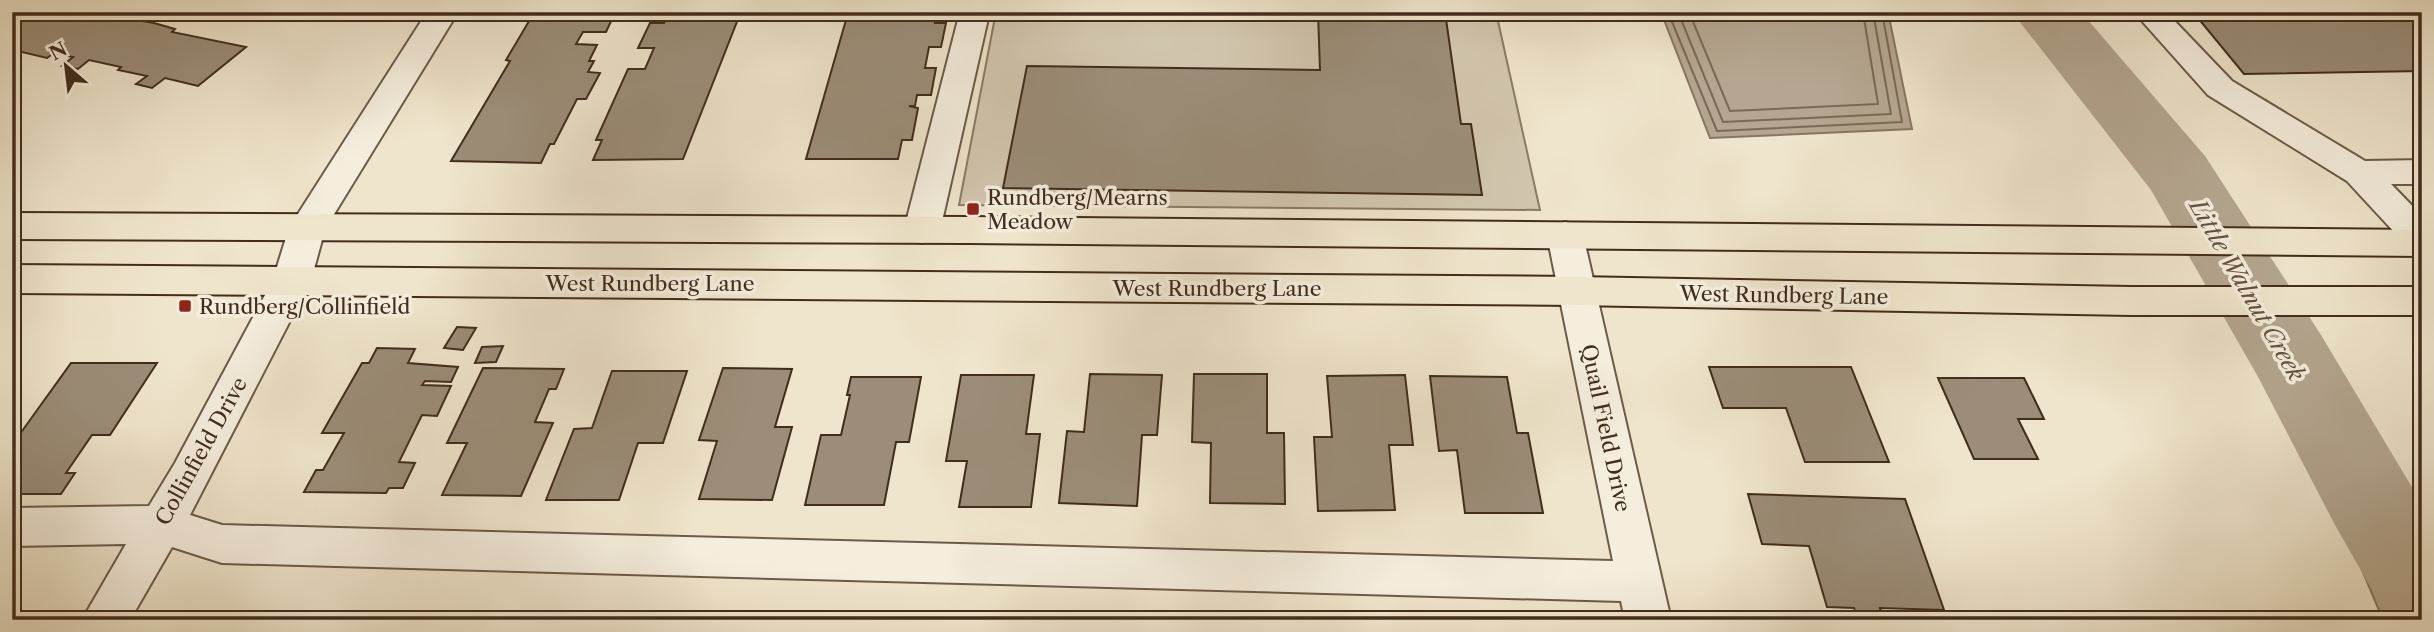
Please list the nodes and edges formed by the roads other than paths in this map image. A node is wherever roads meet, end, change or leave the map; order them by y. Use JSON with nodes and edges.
{"nodes":[{"id":1,"x":443,"y":12,"type":"edge"},
{"id":2,"x":2149,"y":12,"type":"edge"},
{"id":3,"x":974,"y":14,"type":"dead end"},
{"id":4,"x":2422,"y":172,"type":"edge"},
{"id":5,"x":2359,"y":173,"type":"junction"},
{"id":6,"x":12,"y":226,"type":"edge"},
{"id":7,"x":307,"y":228,"type":"junction"},
{"id":8,"x":922,"y":230,"type":"junction"},
{"id":9,"x":1564,"y":235,"type":"junction"},
{"id":10,"x":2422,"y":241,"type":"edge"},
{"id":11,"x":12,"y":279,"type":"edge"},
{"id":12,"x":292,"y":280,"type":"junction"},
{"id":13,"x":1576,"y":291,"type":"junction"},
{"id":14,"x":2422,"y":301,"type":"edge"},
{"id":15,"x":162,"y":525,"type":"junction"},
{"id":16,"x":12,"y":527,"type":"edge"},
{"id":17,"x":1643,"y":601,"type":"edge"},
{"id":18,"x":105,"y":620,"type":"edge"}],
"edges":[{"from":1,"to":7,"type":"street","name":"Collinfield Drive"},
{"from":2,"to":5,"type":"street"},
{"from":3,"to":8,"type":"street"},
{"from":4,"to":5,"type":"street"},
{"from":5,"to":10,"type":"street"},
{"from":6,"to":7,"type":"main road"},
{"from":7,"to":8,"type":"main road"},
{"from":7,"to":12,"type":"street","name":"Collinfield Drive"},
{"from":8,"to":9,"type":"main road"},
{"from":9,"to":10,"type":"main road"},
{"from":9,"to":13,"type":"street","name":"Quail Field Drive"},
{"from":11,"to":12,"type":"main road","name":"West Rundberg Lane"},
{"from":12,"to":13,"type":"main road","name":"West Rundberg Lane"},
{"from":12,"to":15,"type":"street","name":"Collinfield Drive"},
{"from":13,"to":14,"type":"main road","name":"West Rundberg Lane"},
{"from":13,"to":17,"type":"street","name":"Quail Field Drive"},
{"from":15,"to":16,"type":"street"},
{"from":15,"to":17,"type":"street"},
{"from":15,"to":18,"type":"street","name":"Collinfield Drive"}]}
